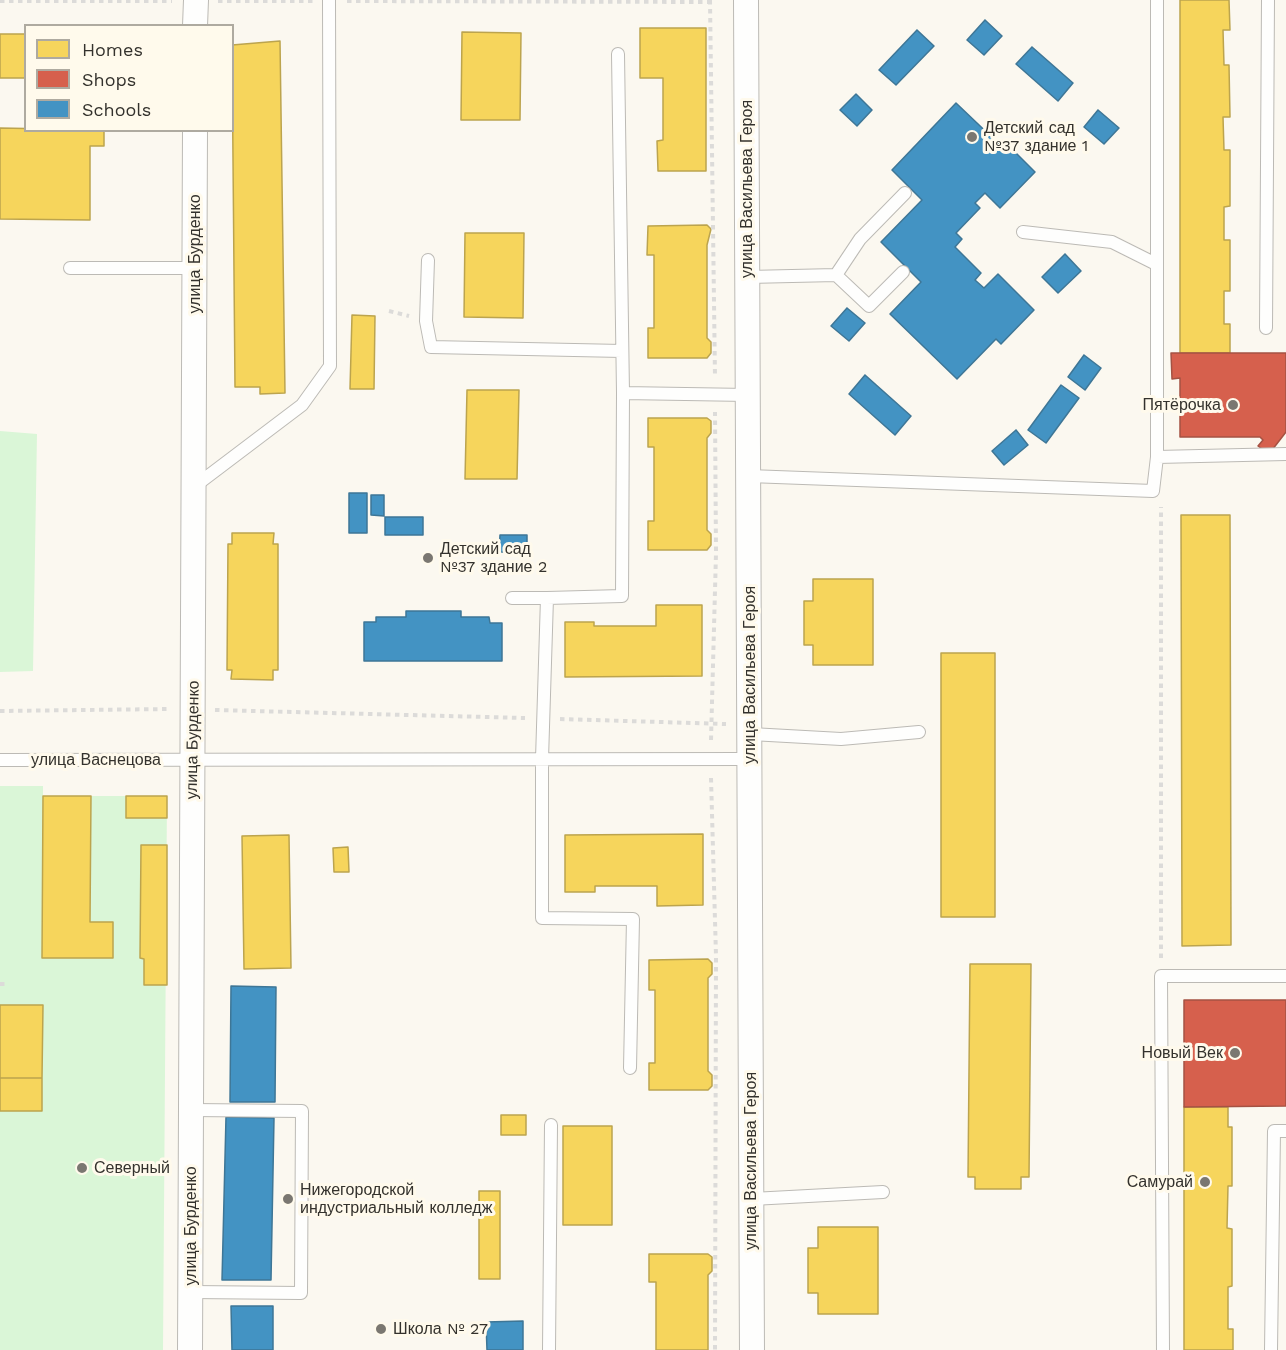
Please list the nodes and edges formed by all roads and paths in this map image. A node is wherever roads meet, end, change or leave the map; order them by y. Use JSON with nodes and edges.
{"nodes":[{"id":1,"x":746,"y":0,"type":"edge"},
{"id":2,"x":1157,"y":0,"type":"edge"},
{"id":3,"x":1268,"y":0,"type":"edge"},
{"id":4,"x":0,"y":1,"type":"edge"},
{"id":5,"x":196,"y":1,"type":"edge"},
{"id":6,"x":329,"y":1,"type":"edge"},
{"id":7,"x":710,"y":1,"type":"edge"},
{"id":8,"x":195,"y":24,"type":"edge"},
{"id":9,"x":618,"y":54,"type":"dead end"},
{"id":10,"x":195,"y":132,"type":"edge"},
{"id":11,"x":905,"y":194,"type":"dead end"},
{"id":12,"x":1023,"y":232,"type":"dead end"},
{"id":13,"x":428,"y":260,"type":"dead end"},
{"id":14,"x":1156,"y":264,"type":"junction"},
{"id":15,"x":70,"y":268,"type":"dead end"},
{"id":16,"x":195,"y":268,"type":"junction"},
{"id":17,"x":903,"y":272,"type":"dead end"},
{"id":18,"x":836,"y":275,"type":"junction"},
{"id":19,"x":748,"y":277,"type":"junction"},
{"id":20,"x":1266,"y":328,"type":"dead end"},
{"id":21,"x":622,"y":351,"type":"junction"},
{"id":22,"x":623,"y":393,"type":"junction"},
{"id":23,"x":715,"y":394,"type":"junction"},
{"id":24,"x":748,"y":395,"type":"junction"},
{"id":25,"x":1286,"y":454,"type":"edge"},
{"id":26,"x":1156,"y":457,"type":"junction"},
{"id":27,"x":749,"y":476,"type":"junction"},
{"id":28,"x":195,"y":486,"type":"junction"},
{"id":29,"x":1153,"y":491,"type":"junction"},
{"id":30,"x":512,"y":598,"type":"dead end"},
{"id":31,"x":547,"y":598,"type":"junction"},
{"id":32,"x":193,"y":709,"type":"junction"},
{"id":33,"x":0,"y":711,"type":"edge"},
{"id":34,"x":544,"y":719,"type":"junction"},
{"id":35,"x":711,"y":725,"type":"junction"},
{"id":36,"x":751,"y":729,"type":"junction"},
{"id":37,"x":919,"y":732,"type":"dead end"},
{"id":38,"x":542,"y":759,"type":"junction"},
{"id":39,"x":710,"y":759,"type":"junction"},
{"id":40,"x":750,"y":759,"type":"junction"},
{"id":41,"x":0,"y":760,"type":"edge"},
{"id":42,"x":192,"y":760,"type":"junction"},
{"id":43,"x":1161,"y":976,"type":"junction"},
{"id":44,"x":1286,"y":976,"type":"edge"},
{"id":45,"x":0,"y":984,"type":"edge"},
{"id":46,"x":8,"y":984,"type":"dead end"},
{"id":47,"x":630,"y":1068,"type":"dead end"},
{"id":48,"x":190,"y":1110,"type":"junction"},
{"id":49,"x":551,"y":1125,"type":"dead end"},
{"id":50,"x":1286,"y":1131,"type":"edge"},
{"id":51,"x":883,"y":1192,"type":"dead end"},
{"id":52,"x":752,"y":1198,"type":"junction"},
{"id":53,"x":191,"y":1292,"type":"junction"},
{"id":54,"x":190,"y":1350,"type":"edge"},
{"id":55,"x":549,"y":1350,"type":"edge"},
{"id":56,"x":715,"y":1350,"type":"edge"},
{"id":57,"x":752,"y":1350,"type":"edge"},
{"id":58,"x":1163,"y":1350,"type":"edge"},
{"id":59,"x":1271,"y":1350,"type":"edge"}],
"edges":[{"from":1,"to":19,"type":"street","name":"улица Васильева Героя"},
{"from":2,"to":14,"type":"lane"},
{"from":3,"to":20,"type":"lane"},
{"from":4,"to":5,"type":"path"},
{"from":5,"to":6,"type":"path"},
{"from":5,"to":8,"type":"street"},
{"from":6,"to":7,"type":"path"},
{"from":6,"to":28,"type":"lane"},
{"from":7,"to":23,"type":"path"},
{"from":9,"to":21,"type":"lane"},
{"from":10,"to":16,"type":"street","name":"улица Бурденко"},
{"from":11,"to":18,"type":"lane"},
{"from":12,"to":14,"type":"lane"},
{"from":13,"to":21,"type":"lane"},
{"from":14,"to":26,"type":"lane"},
{"from":15,"to":16,"type":"lane"},
{"from":16,"to":28,"type":"street","name":"улица Бурденко"},
{"from":17,"to":18,"type":"lane"},
{"from":18,"to":19,"type":"lane"},
{"from":19,"to":24,"type":"street","name":"улица Васильева Героя"},
{"from":21,"to":22,"type":"lane"},
{"from":22,"to":23,"type":"lane"},
{"from":22,"to":31,"type":"lane"},
{"from":23,"to":24,"type":"lane"},
{"from":23,"to":35,"type":"path"},
{"from":24,"to":27,"type":"street","name":"улица Васильева Героя"},
{"from":25,"to":26,"type":"lane"},
{"from":26,"to":29,"type":"lane"},
{"from":27,"to":29,"type":"lane"},
{"from":27,"to":36,"type":"street","name":"улица Васильева Героя"},
{"from":28,"to":32,"type":"street","name":"улица Бурденко"},
{"from":29,"to":43,"type":"path"},
{"from":30,"to":31,"type":"lane"},
{"from":31,"to":34,"type":"lane"},
{"from":32,"to":33,"type":"path"},
{"from":32,"to":34,"type":"path"},
{"from":32,"to":42,"type":"street","name":"улица Бурденко"},
{"from":34,"to":35,"type":"path"},
{"from":34,"to":38,"type":"lane"},
{"from":35,"to":36,"type":"path"},
{"from":35,"to":39,"type":"path"},
{"from":36,"to":37,"type":"lane"},
{"from":36,"to":40,"type":"street","name":"улица Васильева Героя"},
{"from":38,"to":39,"type":"lane","name":"улица Васнецова"},
{"from":38,"to":42,"type":"lane","name":"улица Васнецова"},
{"from":38,"to":47,"type":"lane"},
{"from":39,"to":40,"type":"lane","name":"улица Васнецова"},
{"from":39,"to":56,"type":"path"},
{"from":40,"to":52,"type":"street","name":"улица Васильева Героя"},
{"from":41,"to":42,"type":"lane","name":"улица Васнецова"},
{"from":42,"to":48,"type":"street","name":"улица Бурденко"},
{"from":43,"to":44,"type":"lane"},
{"from":43,"to":58,"type":"lane"},
{"from":45,"to":46,"type":"path"},
{"from":48,"to":53,"type":"street","name":"улица Бурденко"},
{"from":48,"to":53,"type":"lane"},
{"from":49,"to":55,"type":"lane"},
{"from":50,"to":59,"type":"lane"},
{"from":51,"to":52,"type":"lane"},
{"from":52,"to":57,"type":"street","name":"улица Васильева Героя"},
{"from":53,"to":54,"type":"street","name":"улица Бурденко"}]}
